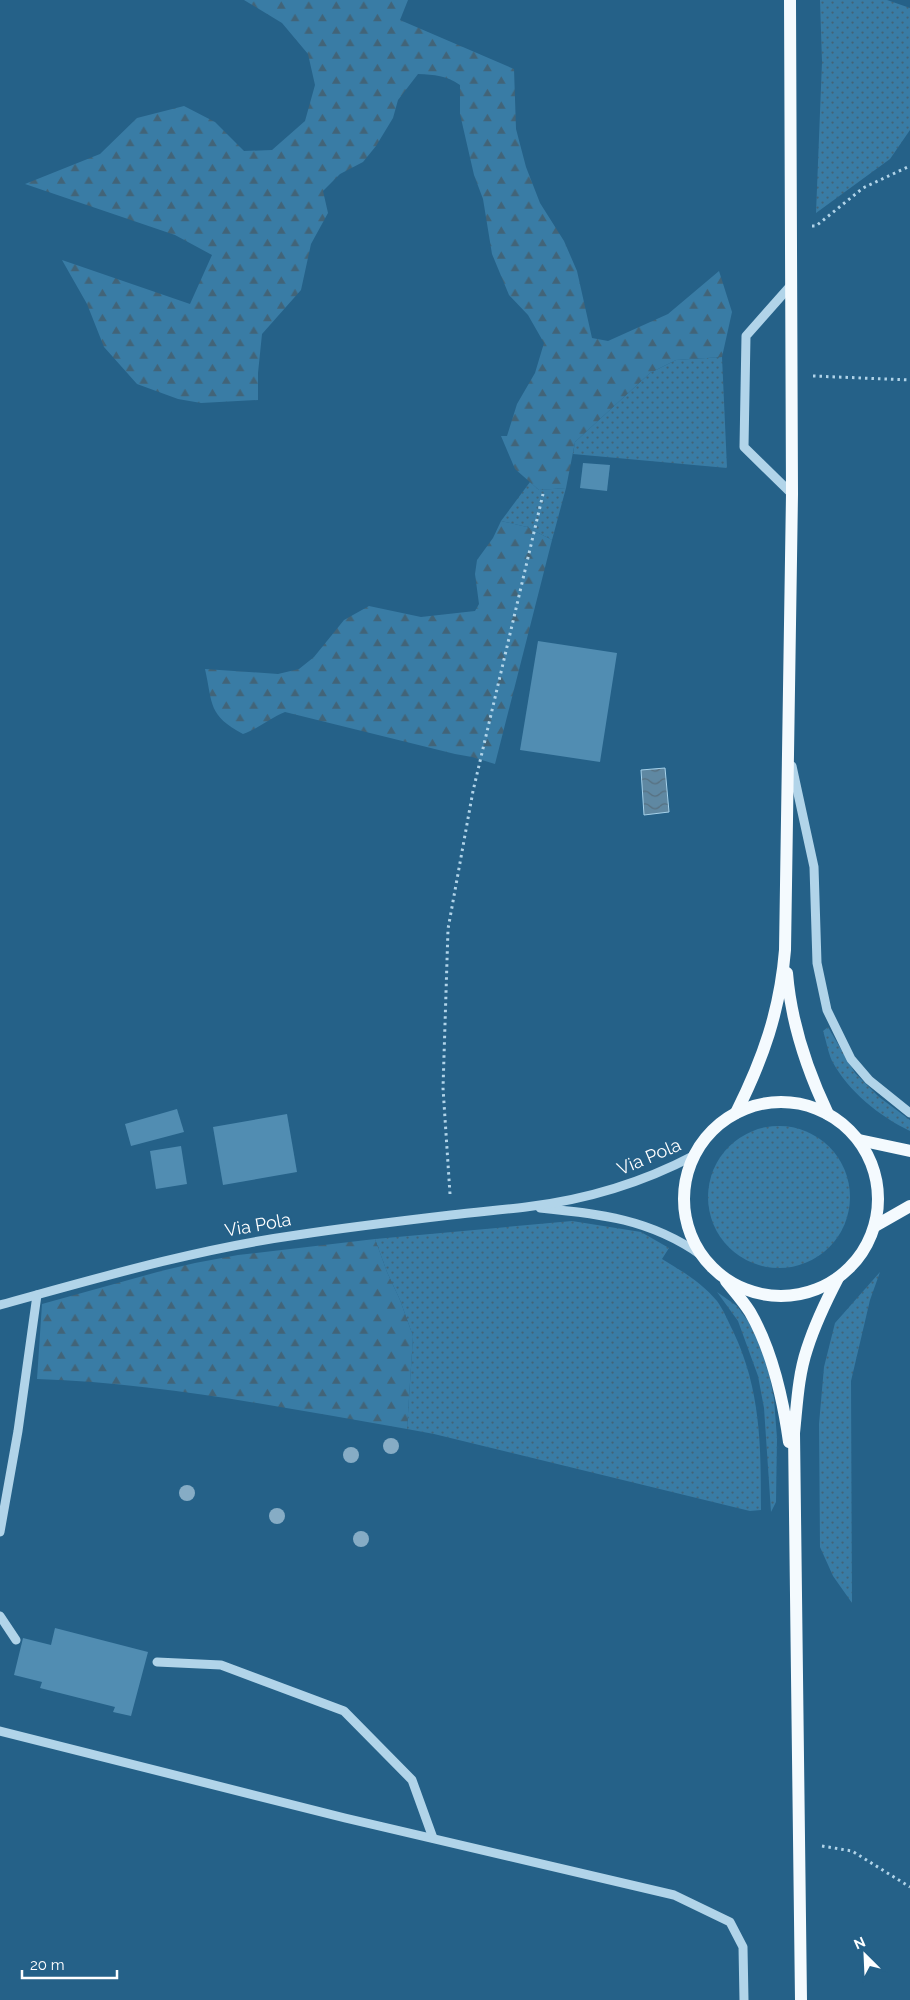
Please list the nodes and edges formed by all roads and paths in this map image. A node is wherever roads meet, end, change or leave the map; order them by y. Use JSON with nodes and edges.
{"nodes":[{"id":1,"x":790,"y":0,"type":"edge"},
{"id":2,"x":910,"y":166,"type":"edge"},
{"id":3,"x":791,"y":225,"type":"junction"},
{"id":4,"x":792,"y":283,"type":"junction"},
{"id":5,"x":792,"y":375,"type":"junction"},
{"id":6,"x":910,"y":380,"type":"edge"},
{"id":7,"x":543,"y":494,"type":"dead end"},
{"id":8,"x":792,"y":494,"type":"junction"},
{"id":9,"x":787,"y":746,"type":"junction"},
{"id":10,"x":785,"y":950,"type":"junction"},
{"id":11,"x":736,"y":1113,"type":"junction"},
{"id":12,"x":910,"y":1113,"type":"edge"},
{"id":13,"x":828,"y":1114,"type":"junction"},
{"id":14,"x":859,"y":1140,"type":"junction"},
{"id":15,"x":910,"y":1151,"type":"edge"},
{"id":16,"x":694,"y":1155,"type":"junction"},
{"id":17,"x":910,"y":1206,"type":"edge"},
{"id":18,"x":528,"y":1207,"type":"junction"},
{"id":19,"x":451,"y":1215,"type":"junction"},
{"id":20,"x":875,"y":1226,"type":"junction"},
{"id":21,"x":701,"y":1254,"type":"junction"},
{"id":22,"x":720,"y":1275,"type":"junction"},
{"id":23,"x":838,"y":1278,"type":"junction"},
{"id":24,"x":37,"y":1295,"type":"junction"},
{"id":25,"x":0,"y":1305,"type":"edge"},
{"id":26,"x":793,"y":1474,"type":"junction"},
{"id":27,"x":0,"y":1532,"type":"edge"},
{"id":28,"x":0,"y":1616,"type":"edge"},
{"id":29,"x":16,"y":1640,"type":"dead end"},
{"id":30,"x":157,"y":1662,"type":"dead end"},
{"id":31,"x":0,"y":1731,"type":"edge"},
{"id":32,"x":433,"y":1838,"type":"junction"},
{"id":33,"x":800,"y":1842,"type":"junction"},
{"id":34,"x":910,"y":1887,"type":"edge"},
{"id":35,"x":744,"y":2000,"type":"edge"},
{"id":36,"x":801,"y":2000,"type":"edge"}],
"edges":[{"from":1,"to":3,"type":"main road"},
{"from":2,"to":3,"type":"path"},
{"from":3,"to":4,"type":"main road"},
{"from":4,"to":5,"type":"main road"},
{"from":4,"to":8,"type":"street"},
{"from":5,"to":6,"type":"path"},
{"from":5,"to":8,"type":"main road"},
{"from":7,"to":19,"type":"path"},
{"from":8,"to":9,"type":"main road"},
{"from":9,"to":10,"type":"main road"},
{"from":9,"to":12,"type":"street"},
{"from":10,"to":11,"type":"main road"},
{"from":10,"to":13,"type":"main road"},
{"from":11,"to":13,"type":"main road"},
{"from":11,"to":16,"type":"main road"},
{"from":13,"to":14,"type":"main road"},
{"from":14,"to":15,"type":"main road"},
{"from":14,"to":20,"type":"main road"},
{"from":16,"to":18,"type":"street","name":"Via Pola"},
{"from":16,"to":21,"type":"main road"},
{"from":17,"to":20,"type":"main road"},
{"from":18,"to":19,"type":"street","name":"Via Pola"},
{"from":18,"to":21,"type":"street","name":"Via Pola"},
{"from":19,"to":24,"type":"street","name":"Via Pola"},
{"from":20,"to":23,"type":"main road"},
{"from":21,"to":22,"type":"main road"},
{"from":22,"to":23,"type":"main road"},
{"from":22,"to":26,"type":"main road"},
{"from":23,"to":26,"type":"main road"},
{"from":24,"to":25,"type":"street","name":"Via Pola"},
{"from":24,"to":27,"type":"street"},
{"from":26,"to":33,"type":"main road"},
{"from":28,"to":29,"type":"street"},
{"from":30,"to":32,"type":"street"},
{"from":31,"to":32,"type":"street"},
{"from":32,"to":35,"type":"street"},
{"from":33,"to":34,"type":"path"},
{"from":33,"to":36,"type":"main road"}]}
